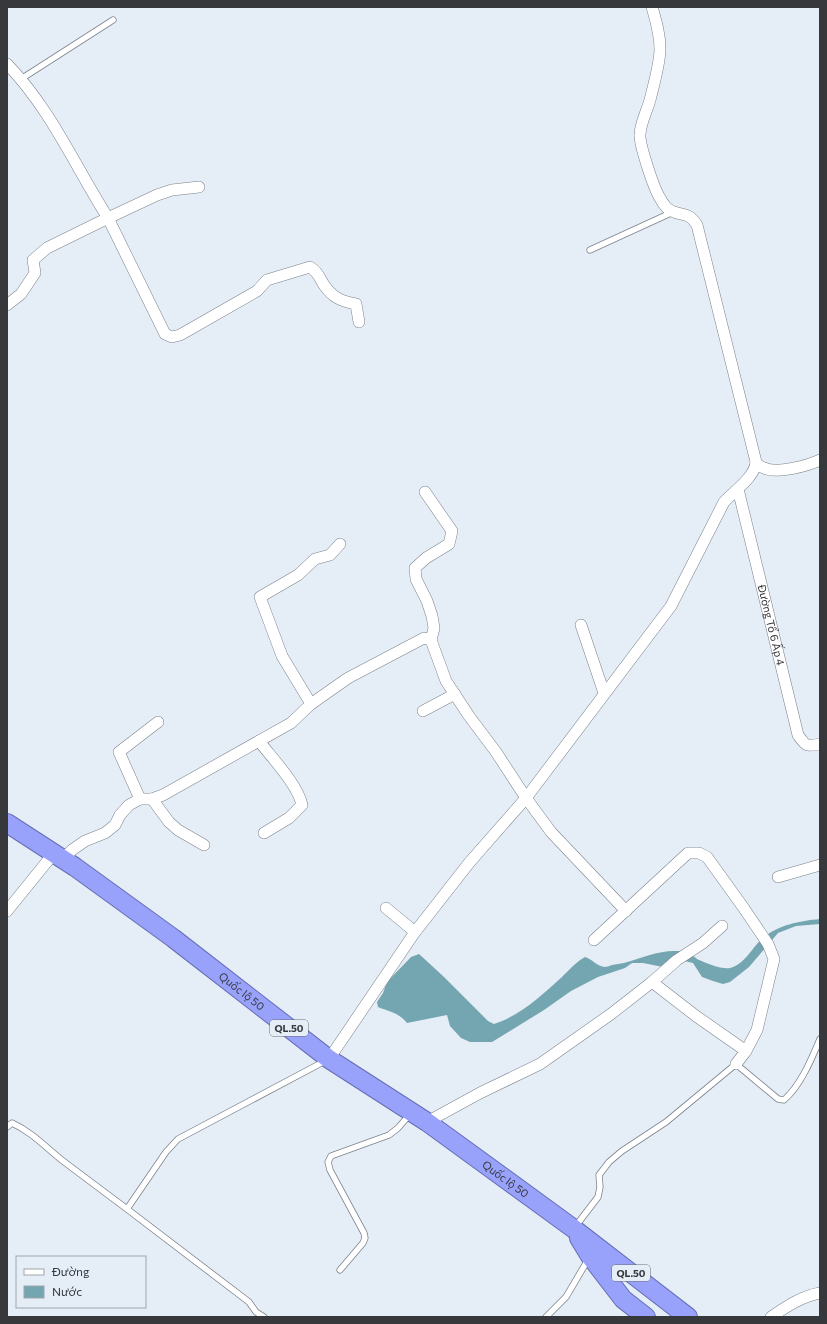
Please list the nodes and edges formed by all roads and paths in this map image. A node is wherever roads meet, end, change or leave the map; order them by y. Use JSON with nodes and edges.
{"nodes":[{"id":1,"x":652,"y":7,"type":"edge"},
{"id":2,"x":113,"y":20,"type":"dead end"},
{"id":3,"x":7,"y":64,"type":"edge"},
{"id":4,"x":22,"y":78,"type":"junction"},
{"id":5,"x":199,"y":187,"type":"dead end"},
{"id":6,"x":673,"y":212,"type":"junction"},
{"id":7,"x":108,"y":218,"type":"junction"},
{"id":8,"x":590,"y":250,"type":"dead end"},
{"id":9,"x":7,"y":305,"type":"edge"},
{"id":10,"x":359,"y":322,"type":"dead end"},
{"id":11,"x":820,"y":460,"type":"edge"},
{"id":12,"x":756,"y":463,"type":"junction"},
{"id":13,"x":738,"y":489,"type":"junction"},
{"id":14,"x":425,"y":492,"type":"dead end"},
{"id":15,"x":340,"y":544,"type":"dead end"},
{"id":16,"x":581,"y":625,"type":"dead end"},
{"id":17,"x":431,"y":640,"type":"junction"},
{"id":18,"x":604,"y":693,"type":"junction"},
{"id":19,"x":455,"y":694,"type":"junction"},
{"id":20,"x":311,"y":704,"type":"junction"},
{"id":21,"x":422,"y":711,"type":"dead end"},
{"id":22,"x":158,"y":722,"type":"dead end"},
{"id":23,"x":259,"y":741,"type":"junction"},
{"id":24,"x":820,"y":744,"type":"edge"},
{"id":25,"x":526,"y":798,"type":"junction"},
{"id":26,"x":140,"y":799,"type":"junction"},
{"id":27,"x":152,"y":799,"type":"junction"},
{"id":28,"x":7,"y":823,"type":"edge"},
{"id":29,"x":264,"y":833,"type":"dead end"},
{"id":30,"x":204,"y":845,"type":"dead end"},
{"id":31,"x":58,"y":856,"type":"junction"},
{"id":32,"x":820,"y":865,"type":"edge"},
{"id":33,"x":778,"y":877,"type":"dead end"},
{"id":34,"x":386,"y":908,"type":"dead end"},
{"id":35,"x":7,"y":911,"type":"edge"},
{"id":36,"x":626,"y":911,"type":"junction"},
{"id":37,"x":722,"y":926,"type":"dead end"},
{"id":38,"x":415,"y":932,"type":"junction"},
{"id":39,"x":594,"y":940,"type":"dead end"},
{"id":40,"x":652,"y":982,"type":"junction"},
{"id":41,"x":820,"y":1039,"type":"edge"},
{"id":42,"x":746,"y":1051,"type":"junction"},
{"id":43,"x":329,"y":1059,"type":"junction"},
{"id":44,"x":736,"y":1064,"type":"junction"},
{"id":45,"x":412,"y":1112,"type":"junction"},
{"id":46,"x":427,"y":1122,"type":"junction"},
{"id":47,"x":7,"y":1127,"type":"edge"},
{"id":48,"x":126,"y":1209,"type":"junction"},
{"id":49,"x":574,"y":1229,"type":"junction"},
{"id":50,"x":590,"y":1256,"type":"junction"},
{"id":51,"x":340,"y":1270,"type":"dead end"},
{"id":52,"x":820,"y":1293,"type":"edge"},
{"id":53,"x":256,"y":1314,"type":"edge"},
{"id":54,"x":264,"y":1317,"type":"edge"},
{"id":55,"x":546,"y":1317,"type":"edge"},
{"id":56,"x":646,"y":1317,"type":"edge"},
{"id":57,"x":688,"y":1317,"type":"edge"},
{"id":58,"x":771,"y":1317,"type":"edge"}],
"edges":[{"from":1,"to":6,"type":"street"},
{"from":2,"to":4,"type":"lane"},
{"from":3,"to":4,"type":"street"},
{"from":4,"to":7,"type":"street"},
{"from":5,"to":7,"type":"street"},
{"from":6,"to":8,"type":"lane"},
{"from":6,"to":12,"type":"street"},
{"from":7,"to":9,"type":"street"},
{"from":7,"to":10,"type":"street"},
{"from":11,"to":12,"type":"street"},
{"from":12,"to":13,"type":"street"},
{"from":13,"to":18,"type":"street"},
{"from":13,"to":24,"type":"street","name":"Đường Tổ 6 Ấp 4"},
{"from":14,"to":17,"type":"street"},
{"from":15,"to":20,"type":"street"},
{"from":16,"to":18,"type":"street"},
{"from":17,"to":19,"type":"street"},
{"from":17,"to":20,"type":"street"},
{"from":18,"to":25,"type":"street"},
{"from":19,"to":21,"type":"street"},
{"from":19,"to":25,"type":"street"},
{"from":20,"to":23,"type":"street"},
{"from":22,"to":26,"type":"street"},
{"from":23,"to":27,"type":"street"},
{"from":23,"to":29,"type":"street"},
{"from":25,"to":36,"type":"street"},
{"from":25,"to":38,"type":"street"},
{"from":26,"to":27,"type":"street"},
{"from":26,"to":31,"type":"street"},
{"from":27,"to":30,"type":"street"},
{"from":28,"to":31,"type":"highway","name":"Quốc lộ 50","number":"QL.50"},
{"from":31,"to":35,"type":"street"},
{"from":31,"to":43,"type":"highway","name":"Quốc lộ 50","number":"QL.50"},
{"from":32,"to":33,"type":"street"},
{"from":34,"to":38,"type":"street"},
{"from":36,"to":39,"type":"street"},
{"from":36,"to":42,"type":"street"},
{"from":37,"to":40,"type":"street"},
{"from":38,"to":43,"type":"street"},
{"from":40,"to":42,"type":"street"},
{"from":40,"to":46,"type":"street"},
{"from":41,"to":44,"type":"lane"},
{"from":42,"to":44,"type":"street"},
{"from":43,"to":45,"type":"highway","name":"Quốc lộ 50","number":"QL.50"},
{"from":43,"to":48,"type":"lane"},
{"from":44,"to":49,"type":"lane"},
{"from":45,"to":46,"type":"highway","name":"Quốc lộ 50","number":"QL.50"},
{"from":45,"to":51,"type":"lane"},
{"from":46,"to":49,"type":"highway","name":"Quốc lộ 50","number":"QL.50"},
{"from":47,"to":48,"type":"lane"},
{"from":48,"to":53,"type":"lane"},
{"from":49,"to":50,"type":"highway","number":"QL.50"},
{"from":49,"to":57,"type":"highway","number":"QL.50"},
{"from":50,"to":55,"type":"lane"},
{"from":50,"to":56,"type":"highway","number":"QL.50"},
{"from":52,"to":58,"type":"street"},
{"from":53,"to":54,"type":"lane"}]}
